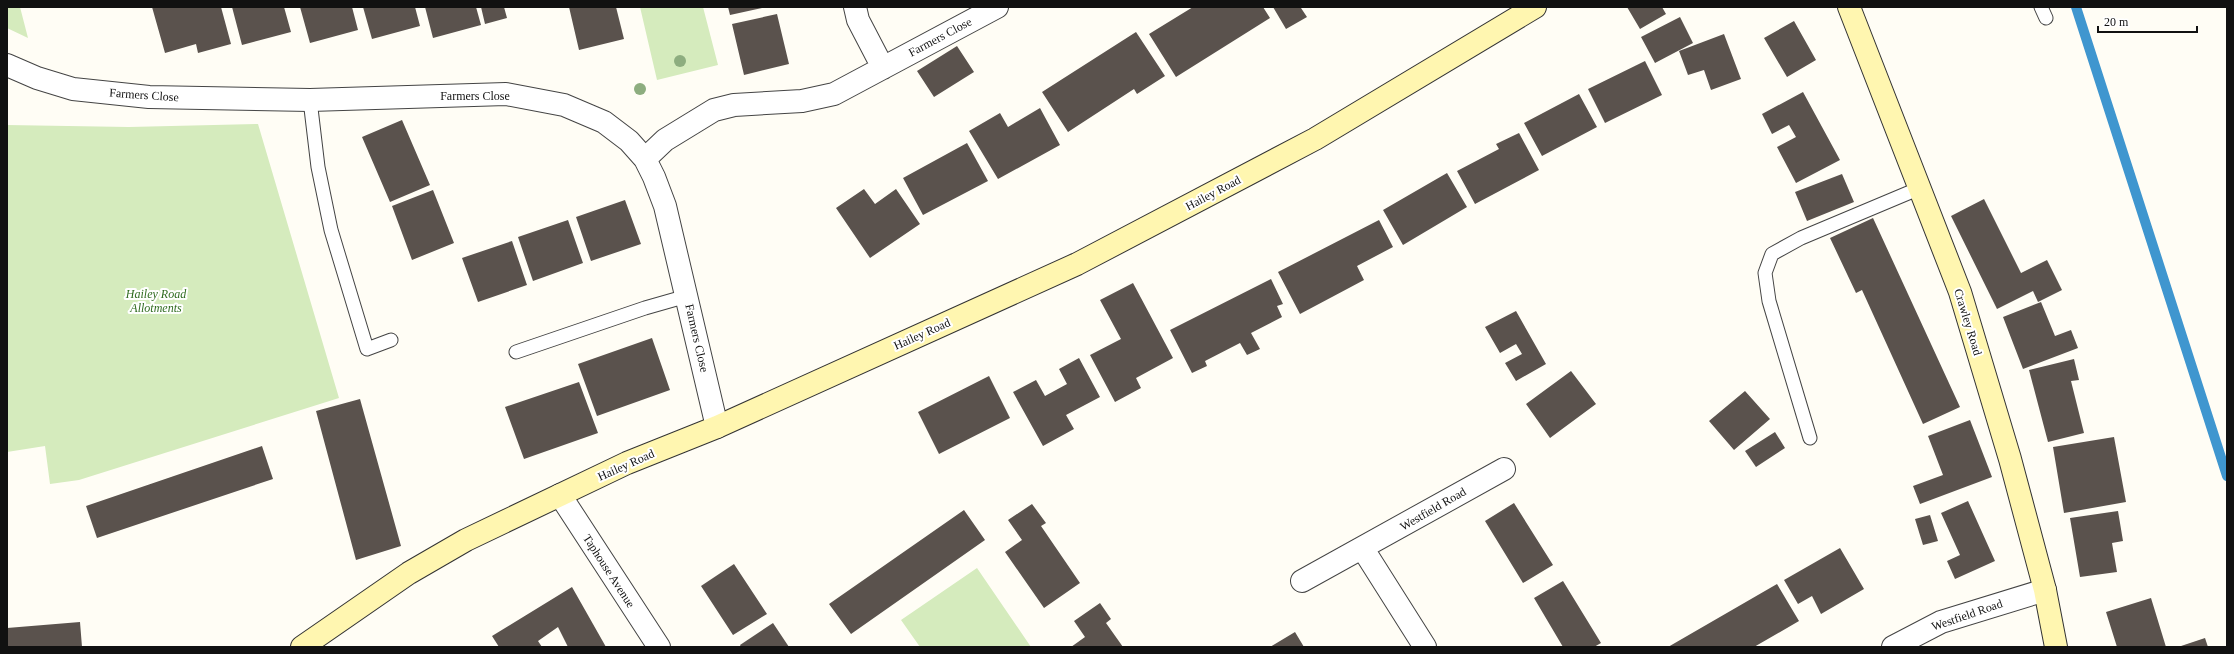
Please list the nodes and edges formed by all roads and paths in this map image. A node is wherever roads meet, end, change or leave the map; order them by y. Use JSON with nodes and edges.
{"nodes":[{"id":1,"x":855,"y":7,"type":"edge"},
{"id":2,"x":996,"y":7,"type":"edge"},
{"id":3,"x":1536,"y":7,"type":"edge"},
{"id":4,"x":1851,"y":8,"type":"edge"},
{"id":5,"x":7,"y":65,"type":"edge"},
{"id":6,"x":883,"y":68,"type":"junction"},
{"id":7,"x":310,"y":100,"type":"junction"},
{"id":8,"x":645,"y":159,"type":"junction"},
{"id":9,"x":1920,"y":188,"type":"junction"},
{"id":10,"x":687,"y":296,"type":"junction"},
{"id":11,"x":391,"y":340,"type":"dead end"},
{"id":12,"x":516,"y":352,"type":"dead end"},
{"id":13,"x":717,"y":427,"type":"junction"},
{"id":14,"x":1810,"y":438,"type":"dead end"},
{"id":15,"x":1504,"y":469,"type":"dead end"},
{"id":16,"x":560,"y":495,"type":"junction"},
{"id":17,"x":1363,"y":549,"type":"junction"},
{"id":18,"x":1302,"y":581,"type":"dead end"},
{"id":19,"x":2045,"y":590,"type":"junction"},
{"id":20,"x":302,"y":647,"type":"edge"},
{"id":21,"x":659,"y":647,"type":"edge"},
{"id":22,"x":1425,"y":647,"type":"edge"},
{"id":23,"x":1893,"y":647,"type":"edge"},
{"id":24,"x":2056,"y":647,"type":"edge"}],
"edges":[{"from":1,"to":6,"type":"street"},
{"from":2,"to":6,"type":"street","name":"Farmers Close"},
{"from":3,"to":13,"type":"main road","name":"Hailey Road"},
{"from":4,"to":9,"type":"main road","name":"Crawley Road"},
{"from":5,"to":7,"type":"street","name":"Farmers Close"},
{"from":6,"to":8,"type":"street","name":"Farmers Close"},
{"from":7,"to":8,"type":"street","name":"Farmers Close"},
{"from":7,"to":11,"type":"lane"},
{"from":8,"to":10,"type":"street","name":"Farmers Close"},
{"from":9,"to":14,"type":"lane"},
{"from":9,"to":19,"type":"main road","name":"Crawley Road"},
{"from":10,"to":12,"type":"lane"},
{"from":10,"to":13,"type":"street","name":"Farmers Close"},
{"from":13,"to":16,"type":"main road","name":"Hailey Road"},
{"from":15,"to":17,"type":"street","name":"Westfield Road"},
{"from":16,"to":20,"type":"main road","name":"Hailey Road"},
{"from":16,"to":21,"type":"street","name":"Taphouse Avenue"},
{"from":17,"to":18,"type":"street","name":"Westfield Road"},
{"from":17,"to":22,"type":"street"},
{"from":19,"to":23,"type":"street","name":"Westfield Road"},
{"from":19,"to":24,"type":"main road","name":"Crawley Road"}]}
